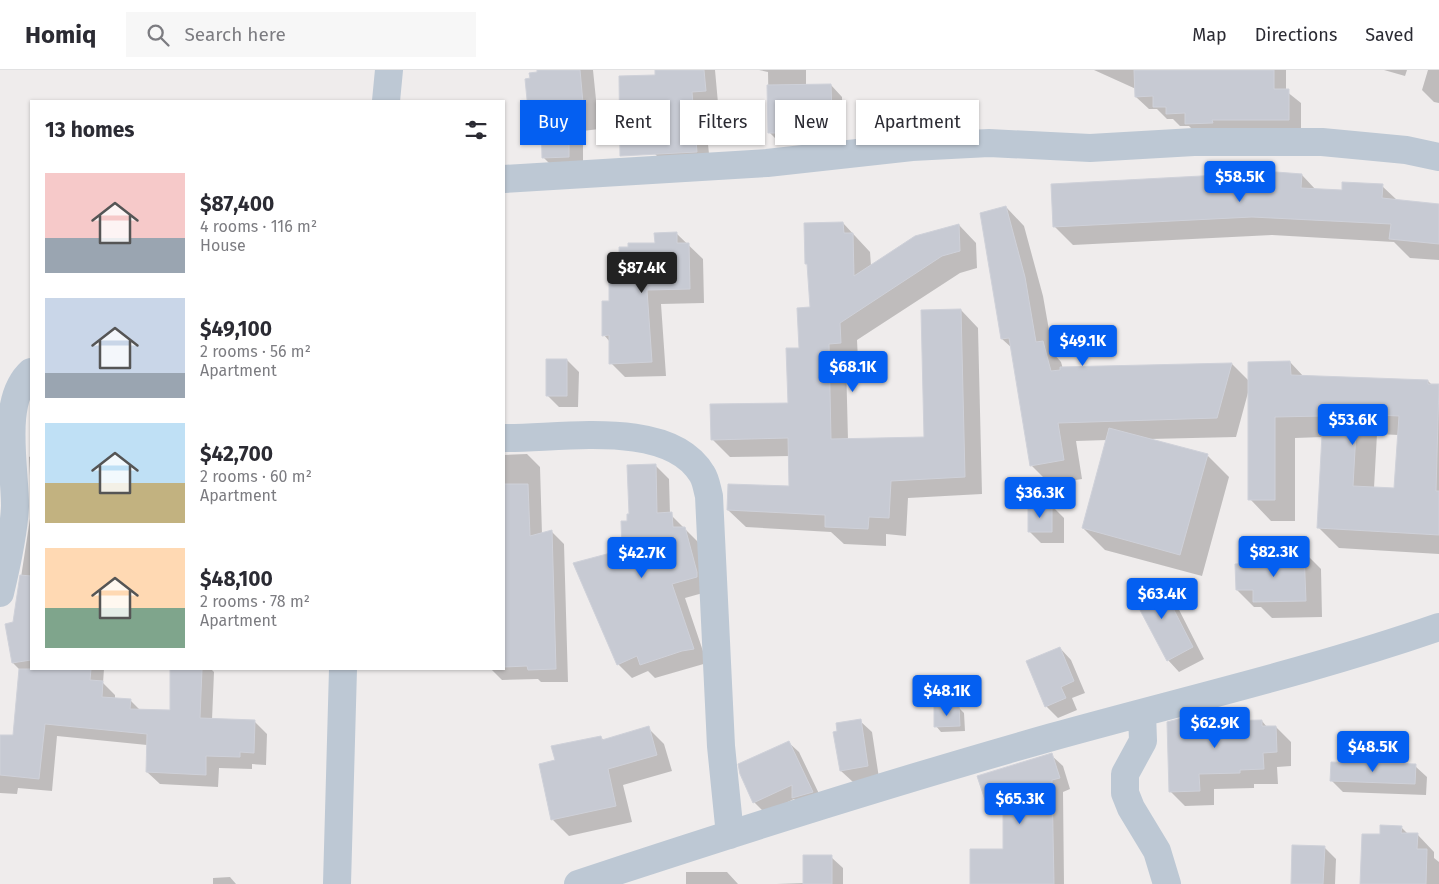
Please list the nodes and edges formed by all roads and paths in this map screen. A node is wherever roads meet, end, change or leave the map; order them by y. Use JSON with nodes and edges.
{"nodes":[{"id":1,"x":389,"y":70,"type":"edge"},
{"id":2,"x":386,"y":100,"type":"edge"},
{"id":3,"x":1439,"y":157,"type":"edge"},
{"id":4,"x":505,"y":179,"type":"edge"},
{"id":5,"x":30,"y":373,"type":"edge"},
{"id":6,"x":505,"y":438,"type":"edge"},
{"id":7,"x":0,"y":592,"type":"edge"},
{"id":8,"x":1439,"y":627,"type":"edge"},
{"id":9,"x":343,"y":670,"type":"edge"},
{"id":10,"x":1142,"y":713,"type":"junction"},
{"id":11,"x":730,"y":835,"type":"junction"},
{"id":12,"x":337,"y":884,"type":"edge"},
{"id":13,"x":578,"y":884,"type":"edge"},
{"id":14,"x":1168,"y":884,"type":"edge"}],
"edges":[{"from":1,"to":2,"type":"street"},
{"from":3,"to":4,"type":"street"},
{"from":5,"to":7,"type":"street"},
{"from":6,"to":11,"type":"street"},
{"from":8,"to":10,"type":"street"},
{"from":9,"to":12,"type":"street"},
{"from":10,"to":11,"type":"street"},
{"from":10,"to":14,"type":"street"},
{"from":11,"to":13,"type":"street"}]}
